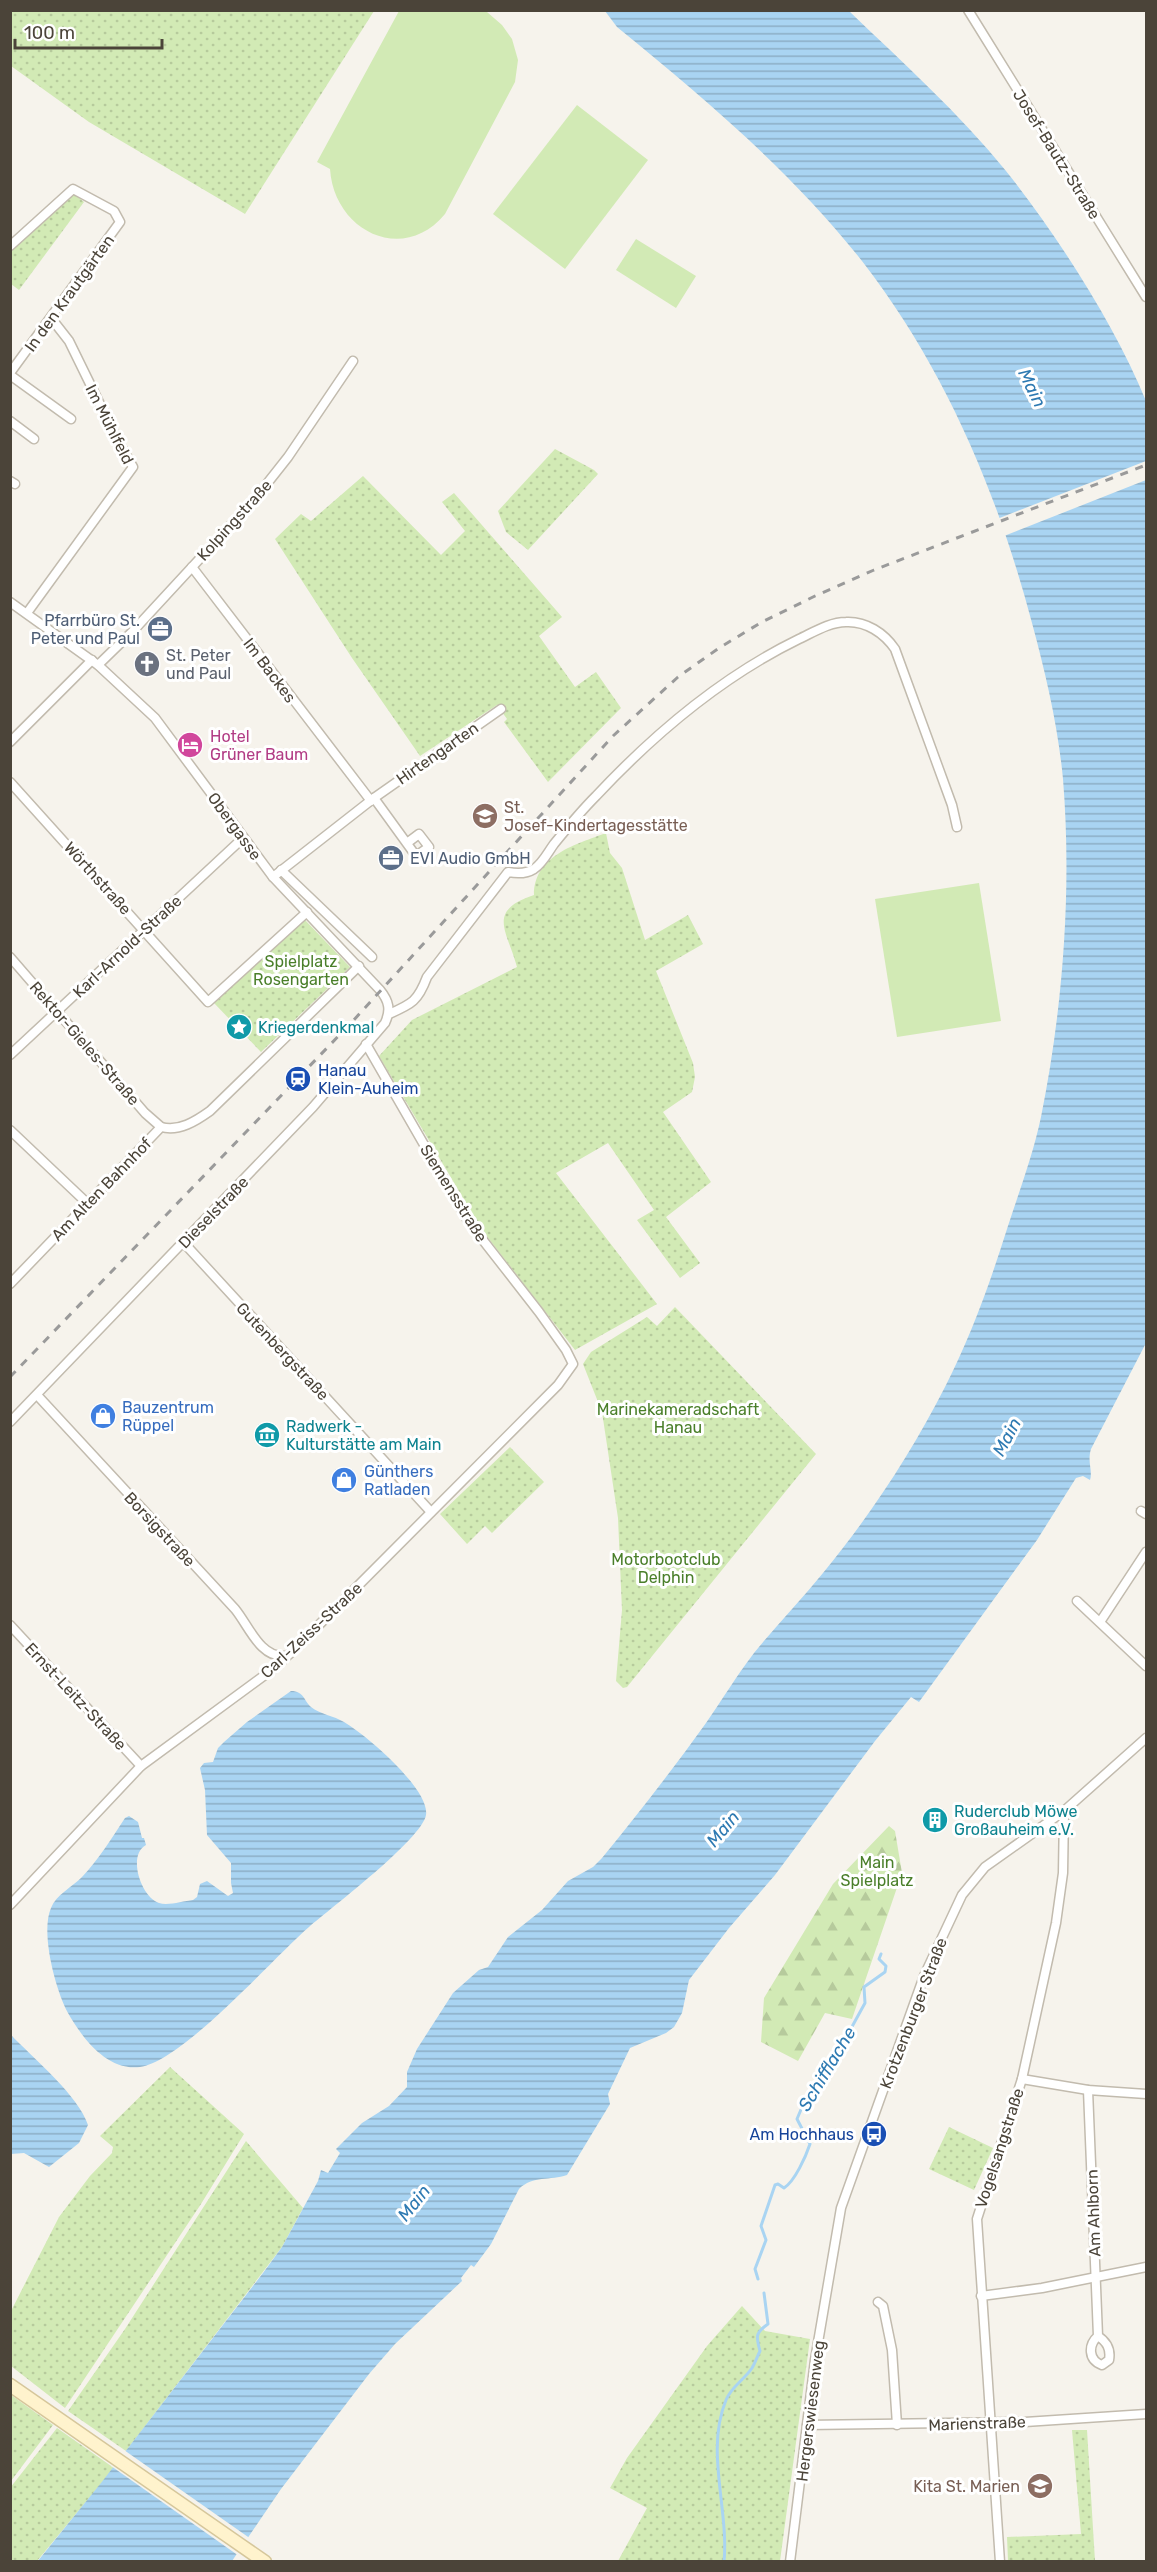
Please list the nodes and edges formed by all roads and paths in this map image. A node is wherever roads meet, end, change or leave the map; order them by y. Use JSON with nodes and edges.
{"nodes":[{"id":1,"x":968,"y":10,"type":"edge"},
{"id":2,"x":10,"y":246,"type":"edge"},
{"id":3,"x":1146,"y":297,"type":"edge"},
{"id":4,"x":51,"y":318,"type":"junction"},
{"id":5,"x":353,"y":361,"type":"dead end"},
{"id":6,"x":10,"y":374,"type":"edge"},
{"id":7,"x":71,"y":419,"type":"dead end"},
{"id":8,"x":10,"y":421,"type":"edge"},
{"id":9,"x":34,"y":439,"type":"dead end"},
{"id":10,"x":192,"y":567,"type":"junction"},
{"id":11,"x":10,"y":602,"type":"edge"},
{"id":12,"x":27,"y":614,"type":"junction"},
{"id":13,"x":95,"y":663,"type":"junction"},
{"id":14,"x":501,"y":709,"type":"dead end"},
{"id":15,"x":10,"y":742,"type":"edge"},
{"id":16,"x":10,"y":782,"type":"edge"},
{"id":17,"x":373,"y":799,"type":"junction"},
{"id":18,"x":957,"y":827,"type":"dead end"},
{"id":19,"x":243,"y":838,"type":"junction"},
{"id":20,"x":407,"y":843,"type":"dead end"},
{"id":21,"x":281,"y":870,"type":"junction"},
{"id":22,"x":273,"y":877,"type":"junction"},
{"id":23,"x":307,"y":912,"type":"junction"},
{"id":24,"x":145,"y":930,"type":"junction"},
{"id":25,"x":10,"y":957,"type":"edge"},
{"id":26,"x":372,"y":957,"type":"dead end"},
{"id":27,"x":359,"y":966,"type":"junction"},
{"id":28,"x":57,"y":1011,"type":"junction"},
{"id":29,"x":388,"y":1014,"type":"junction"},
{"id":30,"x":366,"y":1044,"type":"junction"},
{"id":31,"x":10,"y":1055,"type":"edge"},
{"id":32,"x":161,"y":1127,"type":"junction"},
{"id":33,"x":10,"y":1130,"type":"edge"},
{"id":34,"x":87,"y":1203,"type":"junction"},
{"id":35,"x":184,"y":1243,"type":"junction"},
{"id":36,"x":10,"y":1284,"type":"edge"},
{"id":37,"x":573,"y":1364,"type":"joint"},
{"id":38,"x":37,"y":1395,"type":"junction"},
{"id":39,"x":10,"y":1422,"type":"edge"},
{"id":40,"x":431,"y":1512,"type":"junction"},
{"id":41,"x":1146,"y":1552,"type":"edge"},
{"id":42,"x":1077,"y":1601,"type":"dead end"},
{"id":43,"x":1100,"y":1622,"type":"junction"},
{"id":44,"x":10,"y":1625,"type":"edge"},
{"id":45,"x":285,"y":1656,"type":"junction"},
{"id":46,"x":1146,"y":1666,"type":"edge"},
{"id":47,"x":1146,"y":1738,"type":"edge"},
{"id":48,"x":141,"y":1766,"type":"junction"},
{"id":49,"x":1064,"y":1811,"type":"junction"},
{"id":50,"x":10,"y":1905,"type":"edge"},
{"id":51,"x":1022,"y":2079,"type":"junction"},
{"id":52,"x":1088,"y":2090,"type":"junction"},
{"id":53,"x":1146,"y":2094,"type":"edge"},
{"id":54,"x":831,"y":2261,"type":"joint"},
{"id":55,"x":1146,"y":2267,"type":"edge"},
{"id":56,"x":1096,"y":2278,"type":"junction"},
{"id":57,"x":981,"y":2296,"type":"junction"},
{"id":58,"x":878,"y":2302,"type":"dead end"},
{"id":59,"x":1098,"y":2336,"type":"dead end"},
{"id":60,"x":14,"y":2387,"type":"edge"},
{"id":61,"x":1146,"y":2414,"type":"edge"},
{"id":62,"x":991,"y":2423,"type":"junction"},
{"id":63,"x":807,"y":2425,"type":"junction"},
{"id":64,"x":897,"y":2425,"type":"junction"},
{"id":65,"x":265,"y":2562,"type":"edge"},
{"id":66,"x":790,"y":2562,"type":"edge"},
{"id":67,"x":1000,"y":2562,"type":"edge"}],
"edges":[{"from":1,"to":3,"type":"street","name":"Josef-Bautz-Straße"},
{"from":2,"to":4,"type":"street","name":"In den Krautgärten"},
{"from":4,"to":6,"type":"street","name":"In den Krautgärten"},
{"from":4,"to":12,"type":"street","name":"Im Mühlfeld"},
{"from":5,"to":10,"type":"street","name":"Kolpingstraße"},
{"from":6,"to":7,"type":"street","name":"In den Krautgärten"},
{"from":8,"to":9,"type":"street"},
{"from":10,"to":13,"type":"street","name":"Kolpingstraße"},
{"from":10,"to":17,"type":"street","name":"Im Backes"},
{"from":11,"to":12,"type":"street","name":"Obergasse"},
{"from":12,"to":13,"type":"street","name":"Obergasse"},
{"from":13,"to":15,"type":"street","name":"Kolpingstraße"},
{"from":13,"to":19,"type":"street","name":"Obergasse"},
{"from":14,"to":17,"type":"street","name":"Hirtengarten"},
{"from":16,"to":24,"type":"street","name":"Wörthstraße"},
{"from":17,"to":20,"type":"street"},
{"from":17,"to":21,"type":"street","name":"Hirtengarten"},
{"from":18,"to":29,"type":"street"},
{"from":19,"to":22,"type":"street","name":"Obergasse"},
{"from":19,"to":24,"type":"street","name":"Karl-Arnold-Straße"},
{"from":21,"to":22,"type":"street","name":"Hirtengarten"},
{"from":21,"to":26,"type":"street","name":"Obergasse"},
{"from":22,"to":23,"type":"street","name":"Obergasse"},
{"from":23,"to":24,"type":"street","name":"Wörthstraße"},
{"from":23,"to":27,"type":"street","name":"Obergasse"},
{"from":24,"to":28,"type":"street","name":"Karl-Arnold-Straße"},
{"from":25,"to":28,"type":"street","name":"Rektor-Gieles-Straße"},
{"from":27,"to":29,"type":"street","name":"Obergasse"},
{"from":27,"to":32,"type":"street","name":"Am Alten Bahnhof"},
{"from":28,"to":31,"type":"street","name":"Karl-Arnold-Straße"},
{"from":28,"to":32,"type":"street","name":"Rektor-Gieles-Straße"},
{"from":29,"to":30,"type":"street","name":"Dieselstraße"},
{"from":30,"to":35,"type":"street","name":"Dieselstraße"},
{"from":30,"to":37,"type":"street","name":"Siemensstraße"},
{"from":32,"to":34,"type":"street","name":"Am Alten Bahnhof"},
{"from":33,"to":34,"type":"street"},
{"from":34,"to":36,"type":"street","name":"Am Alten Bahnhof"},
{"from":35,"to":38,"type":"street","name":"Dieselstraße"},
{"from":35,"to":40,"type":"street","name":"Gutenbergstraße"},
{"from":37,"to":40,"type":"street","name":"Carl-Zeiss-Straße"},
{"from":38,"to":39,"type":"street","name":"Dieselstraße"},
{"from":38,"to":45,"type":"street","name":"Borsigstraße"},
{"from":40,"to":45,"type":"street","name":"Carl-Zeiss-Straße"},
{"from":41,"to":43,"type":"street"},
{"from":42,"to":43,"type":"street"},
{"from":43,"to":46,"type":"street"},
{"from":44,"to":48,"type":"street","name":"Ernst-Leitz-Straße"},
{"from":45,"to":48,"type":"street","name":"Carl-Zeiss-Straße"},
{"from":47,"to":49,"type":"street","name":"Krotzenburger Straße"},
{"from":48,"to":50,"type":"street","name":"Carl-Zeiss-Straße"},
{"from":49,"to":51,"type":"street","name":"Vogelsangstraße"},
{"from":49,"to":54,"type":"street","name":"Krotzenburger Straße"},
{"from":51,"to":52,"type":"street"},
{"from":51,"to":57,"type":"street","name":"Vogelsangstraße"},
{"from":52,"to":53,"type":"street"},
{"from":52,"to":56,"type":"street","name":"Am Ahlborn"},
{"from":54,"to":63,"type":"street","name":"Hergerswiesenweg"},
{"from":55,"to":56,"type":"street"},
{"from":56,"to":57,"type":"street"},
{"from":56,"to":59,"type":"street","name":"Am Ahlborn"},
{"from":57,"to":62,"type":"street","name":"Vogelsangstraße"},
{"from":58,"to":64,"type":"street"},
{"from":60,"to":65,"type":"main road"},
{"from":61,"to":62,"type":"street","name":"Marienstraße"},
{"from":62,"to":64,"type":"street","name":"Marienstraße"},
{"from":62,"to":67,"type":"street","name":"Vogelsangstraße"},
{"from":63,"to":64,"type":"street","name":"Marienstraße"},
{"from":63,"to":66,"type":"street","name":"Hergerswiesenweg"}]}
